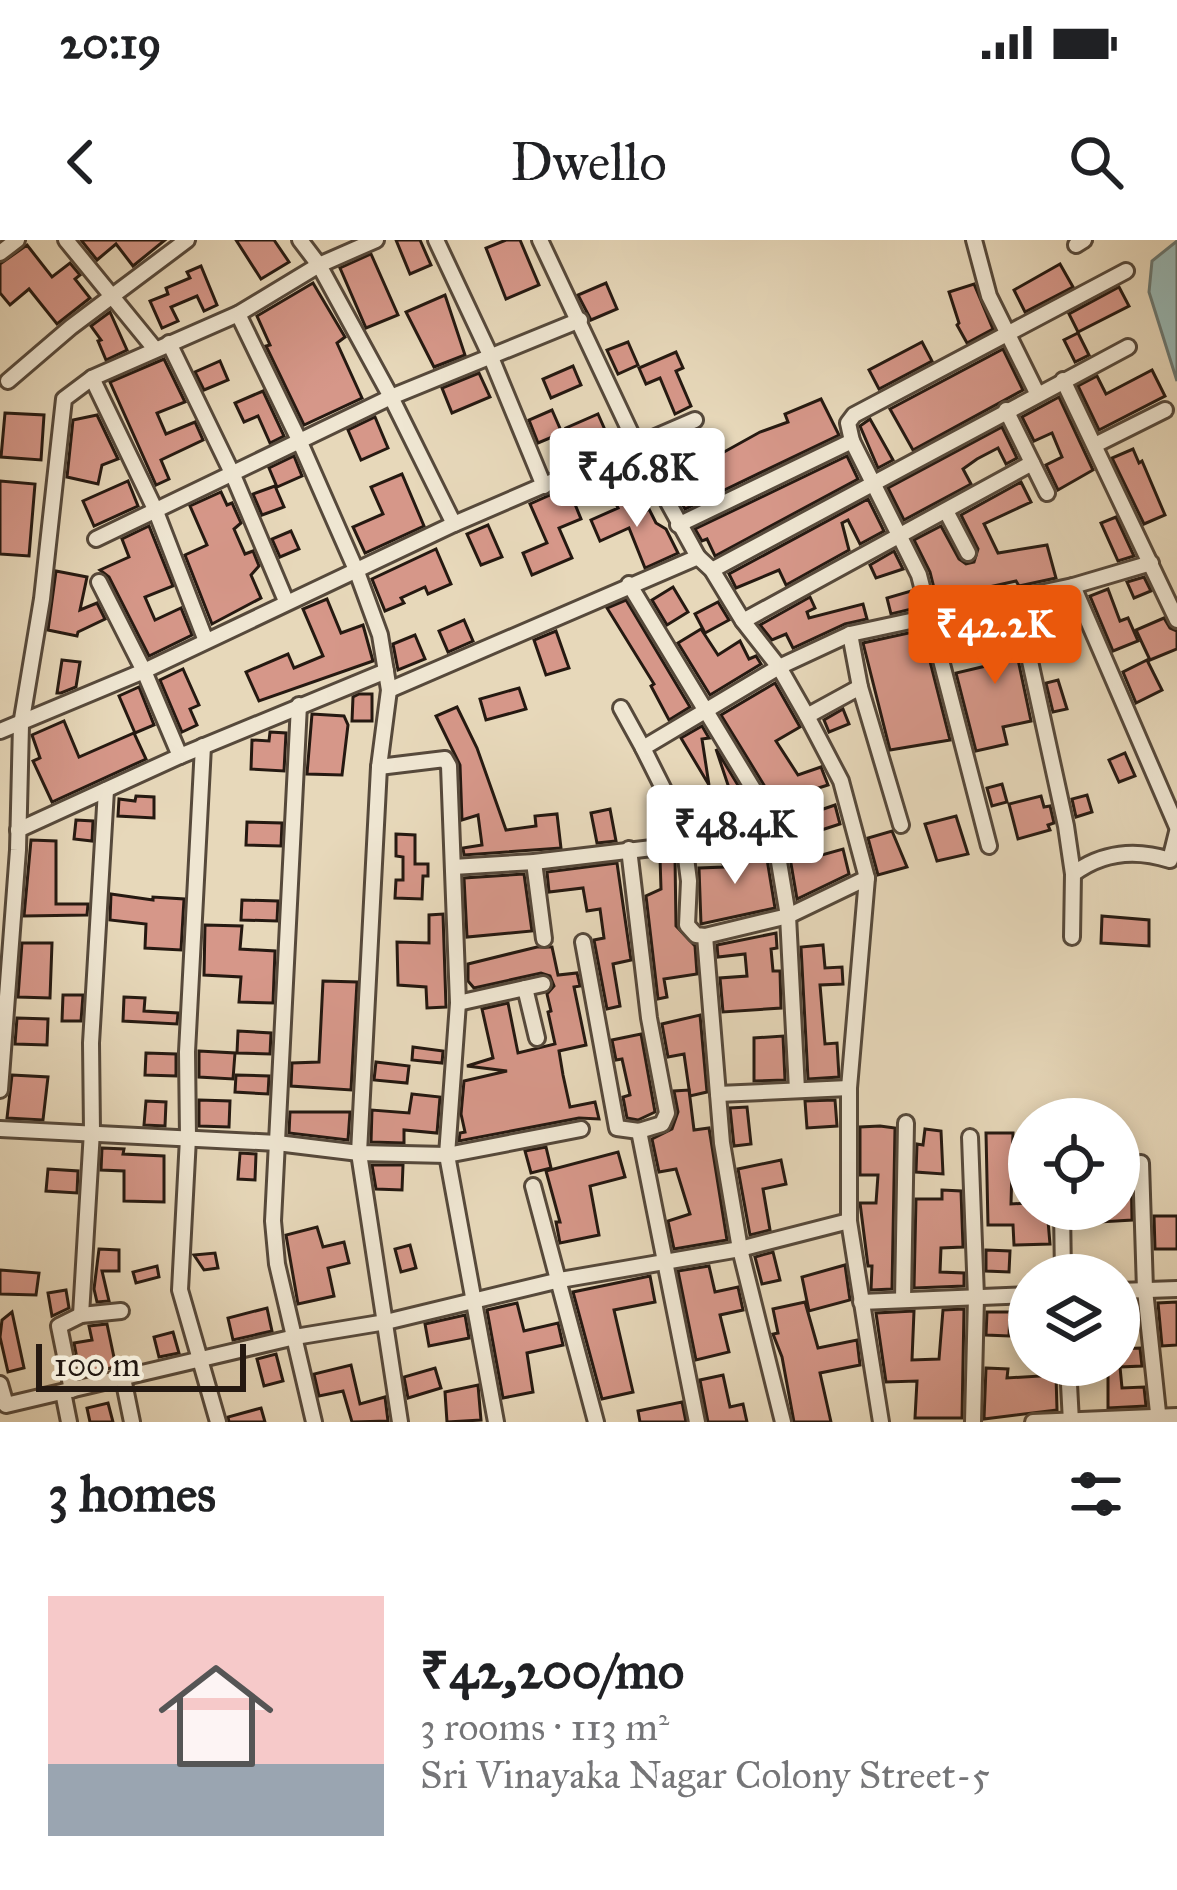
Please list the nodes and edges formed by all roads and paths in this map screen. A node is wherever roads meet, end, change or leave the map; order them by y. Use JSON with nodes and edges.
{"nodes":[{"id":1,"x":17,"y":240,"type":"edge"},
{"id":2,"x":65,"y":240,"type":"edge"},
{"id":3,"x":186,"y":240,"type":"edge"},
{"id":4,"x":300,"y":240,"type":"edge"},
{"id":5,"x":376,"y":240,"type":"edge"},
{"id":6,"x":436,"y":240,"type":"edge"},
{"id":7,"x":540,"y":240,"type":"edge"},
{"id":8,"x":974,"y":240,"type":"edge"},
{"id":9,"x":0,"y":253,"type":"edge"},
{"id":10,"x":319,"y":265,"type":"junction"},
{"id":11,"x":1126,"y":271,"type":"dead end"},
{"id":12,"x":111,"y":295,"type":"junction"},
{"id":13,"x":238,"y":314,"type":"junction"},
{"id":14,"x":580,"y":320,"type":"junction"},
{"id":15,"x":1006,"y":334,"type":"junction"},
{"id":16,"x":162,"y":346,"type":"junction"},
{"id":17,"x":1128,"y":347,"type":"dead end"},
{"id":18,"x":490,"y":355,"type":"junction"},
{"id":19,"x":92,"y":377,"type":"junction"},
{"id":20,"x":1063,"y":380,"type":"junction"},
{"id":21,"x":8,"y":382,"type":"dead end"},
{"id":22,"x":1037,"y":393,"type":"junction"},
{"id":23,"x":391,"y":397,"type":"junction"},
{"id":24,"x":1006,"y":410,"type":"junction"},
{"id":25,"x":1165,"y":410,"type":"dead end"},
{"id":26,"x":695,"y":420,"type":"dead end"},
{"id":27,"x":299,"y":440,"type":"junction"},
{"id":28,"x":852,"y":441,"type":"junction"},
{"id":29,"x":636,"y":444,"type":"junction"},
{"id":30,"x":1096,"y":444,"type":"junction"},
{"id":31,"x":1032,"y":463,"type":"junction"},
{"id":32,"x":232,"y":475,"type":"junction"},
{"id":33,"x":873,"y":483,"type":"junction"},
{"id":34,"x":544,"y":487,"type":"junction"},
{"id":35,"x":1047,"y":493,"type":"dead end"},
{"id":36,"x":155,"y":509,"type":"junction"},
{"id":37,"x":946,"y":511,"type":"junction"},
{"id":38,"x":454,"y":524,"type":"junction"},
{"id":39,"x":678,"y":525,"type":"junction"},
{"id":40,"x":900,"y":537,"type":"junction"},
{"id":41,"x":96,"y":538,"type":"dead end"},
{"id":42,"x":968,"y":553,"type":"dead end"},
{"id":43,"x":698,"y":557,"type":"junction"},
{"id":44,"x":1151,"y":563,"type":"junction"},
{"id":45,"x":712,"y":570,"type":"junction"},
{"id":46,"x":357,"y":572,"type":"junction"},
{"id":47,"x":99,"y":582,"type":"dead end"},
{"id":48,"x":629,"y":584,"type":"junction"},
{"id":49,"x":1073,"y":586,"type":"junction"},
{"id":50,"x":1016,"y":597,"type":"junction"},
{"id":51,"x":286,"y":602,"type":"junction"},
{"id":52,"x":932,"y":616,"type":"junction"},
{"id":53,"x":1177,"y":620,"type":"edge"},
{"id":54,"x":743,"y":621,"type":"junction"},
{"id":55,"x":850,"y":634,"type":"junction"},
{"id":56,"x":206,"y":640,"type":"junction"},
{"id":57,"x":779,"y":667,"type":"junction"},
{"id":58,"x":144,"y":671,"type":"junction"},
{"id":59,"x":386,"y":671,"type":"junction"},
{"id":60,"x":860,"y":687,"type":"junction"},
{"id":61,"x":389,"y":690,"type":"junction"},
{"id":62,"x":299,"y":705,"type":"junction"},
{"id":63,"x":621,"y":708,"type":"dead end"},
{"id":64,"x":707,"y":709,"type":"junction"},
{"id":65,"x":808,"y":716,"type":"junction"},
{"id":66,"x":21,"y":724,"type":"junction"},
{"id":67,"x":0,"y":731,"type":"edge"},
{"id":68,"x":202,"y":746,"type":"junction"},
{"id":69,"x":643,"y":748,"type":"junction"},
{"id":70,"x":180,"y":756,"type":"junction"},
{"id":71,"x":379,"y":767,"type":"junction"},
{"id":72,"x":106,"y":790,"type":"junction"},
{"id":73,"x":665,"y":792,"type":"dead end"},
{"id":74,"x":680,"y":812,"type":"dead end"},
{"id":75,"x":772,"y":820,"type":"junction"},
{"id":76,"x":901,"y":825,"type":"dead end"},
{"id":77,"x":18,"y":830,"type":"junction"},
{"id":78,"x":1177,"y":830,"type":"edge"},
{"id":79,"x":686,"y":844,"type":"junction"},
{"id":80,"x":989,"y":846,"type":"dead end"},
{"id":81,"x":628,"y":849,"type":"junction"},
{"id":82,"x":534,"y":862,"type":"junction"},
{"id":83,"x":453,"y":867,"type":"junction"},
{"id":84,"x":1073,"y":874,"type":"junction"},
{"id":85,"x":867,"y":878,"type":"junction"},
{"id":86,"x":788,"y":916,"type":"junction"},
{"id":87,"x":705,"y":936,"type":"junction"},
{"id":88,"x":1072,"y":937,"type":"dead end"},
{"id":89,"x":544,"y":940,"type":"dead end"},
{"id":90,"x":583,"y":942,"type":"dead end"},
{"id":91,"x":543,"y":984,"type":"dead end"},
{"id":92,"x":525,"y":988,"type":"junction"},
{"id":93,"x":458,"y":1003,"type":"junction"},
{"id":94,"x":536,"y":1038,"type":"dead end"},
{"id":95,"x":849,"y":1088,"type":"junction"},
{"id":96,"x":0,"y":1090,"type":"edge"},
{"id":97,"x":797,"y":1090,"type":"junction"},
{"id":98,"x":718,"y":1094,"type":"junction"},
{"id":99,"x":906,"y":1123,"type":"dead end"},
{"id":100,"x":0,"y":1129,"type":"edge"},
{"id":101,"x":581,"y":1129,"type":"dead end"},
{"id":102,"x":92,"y":1131,"type":"junction"},
{"id":103,"x":639,"y":1131,"type":"junction"},
{"id":104,"x":970,"y":1136,"type":"dead end"},
{"id":105,"x":188,"y":1138,"type":"junction"},
{"id":106,"x":278,"y":1143,"type":"junction"},
{"id":107,"x":359,"y":1154,"type":"junction"},
{"id":108,"x":447,"y":1155,"type":"junction"},
{"id":109,"x":1141,"y":1163,"type":"dead end"},
{"id":110,"x":532,"y":1186,"type":"dead end"},
{"id":111,"x":849,"y":1221,"type":"junction"},
{"id":112,"x":740,"y":1249,"type":"junction"},
{"id":113,"x":664,"y":1264,"type":"junction"},
{"id":114,"x":560,"y":1280,"type":"junction"},
{"id":115,"x":1177,"y":1289,"type":"edge"},
{"id":116,"x":1140,"y":1290,"type":"edge"},
{"id":117,"x":1145,"y":1290,"type":"junction"},
{"id":118,"x":1008,"y":1296,"type":"edge"},
{"id":119,"x":475,"y":1298,"type":"junction"},
{"id":120,"x":976,"y":1298,"type":"junction"},
{"id":121,"x":903,"y":1300,"type":"junction"},
{"id":122,"x":861,"y":1301,"type":"junction"},
{"id":123,"x":121,"y":1311,"type":"dead end"},
{"id":124,"x":81,"y":1315,"type":"junction"},
{"id":125,"x":386,"y":1322,"type":"junction"},
{"id":126,"x":296,"y":1337,"type":"junction"},
{"id":127,"x":203,"y":1360,"type":"junction"},
{"id":128,"x":123,"y":1378,"type":"junction"},
{"id":129,"x":0,"y":1384,"type":"edge"},
{"id":130,"x":1069,"y":1386,"type":"edge"},
{"id":131,"x":68,"y":1391,"type":"junction"},
{"id":132,"x":3,"y":1406,"type":"edge"},
{"id":133,"x":1177,"y":1416,"type":"edge"},
{"id":134,"x":1159,"y":1419,"type":"edge"},
{"id":135,"x":1071,"y":1420,"type":"edge"},
{"id":136,"x":9,"y":1422,"type":"edge"},
{"id":137,"x":69,"y":1422,"type":"edge"},
{"id":138,"x":132,"y":1422,"type":"edge"},
{"id":139,"x":218,"y":1422,"type":"edge"},
{"id":140,"x":314,"y":1422,"type":"edge"},
{"id":141,"x":400,"y":1422,"type":"edge"},
{"id":142,"x":496,"y":1422,"type":"edge"},
{"id":143,"x":596,"y":1422,"type":"edge"},
{"id":144,"x":697,"y":1422,"type":"edge"},
{"id":145,"x":783,"y":1422,"type":"edge"},
{"id":146,"x":881,"y":1422,"type":"edge"},
{"id":147,"x":973,"y":1422,"type":"edge"},
{"id":148,"x":1033,"y":1422,"type":"edge"}],
"edges":[{"from":1,"to":9,"type":"street"},
{"from":2,"to":12,"type":"street"},
{"from":3,"to":12,"type":"street"},
{"from":4,"to":10,"type":"street"},
{"from":5,"to":10,"type":"street"},
{"from":6,"to":18,"type":"street"},
{"from":7,"to":14,"type":"street"},
{"from":8,"to":15,"type":"street"},
{"from":10,"to":13,"type":"street"},
{"from":10,"to":23,"type":"street"},
{"from":11,"to":15,"type":"street"},
{"from":12,"to":16,"type":"street"},
{"from":12,"to":21,"type":"street"},
{"from":13,"to":16,"type":"street"},
{"from":13,"to":27,"type":"street"},
{"from":14,"to":18,"type":"street"},
{"from":14,"to":29,"type":"street"},
{"from":15,"to":22,"type":"street"},
{"from":15,"to":28,"type":"street"},
{"from":16,"to":19,"type":"street"},
{"from":16,"to":32,"type":"street"},
{"from":17,"to":20,"type":"street"},
{"from":18,"to":23,"type":"street"},
{"from":18,"to":34,"type":"street"},
{"from":19,"to":36,"type":"street"},
{"from":19,"to":66,"type":"street"},
{"from":20,"to":22,"type":"street"},
{"from":20,"to":30,"type":"street"},
{"from":22,"to":24,"type":"street"},
{"from":23,"to":27,"type":"street"},
{"from":23,"to":38,"type":"street"},
{"from":24,"to":31,"type":"street"},
{"from":24,"to":33,"type":"street"},
{"from":25,"to":30,"type":"street"},
{"from":26,"to":29,"type":"street"},
{"from":27,"to":32,"type":"street"},
{"from":27,"to":46,"type":"street"},
{"from":28,"to":33,"type":"street"},
{"from":28,"to":39,"type":"street"},
{"from":29,"to":34,"type":"street"},
{"from":29,"to":39,"type":"street"},
{"from":30,"to":44,"type":"street"},
{"from":31,"to":35,"type":"street"},
{"from":31,"to":37,"type":"street"},
{"from":32,"to":36,"type":"street"},
{"from":32,"to":51,"type":"street"},
{"from":33,"to":40,"type":"street"},
{"from":33,"to":45,"type":"street"},
{"from":34,"to":38,"type":"street"},
{"from":36,"to":41,"type":"street"},
{"from":36,"to":56,"type":"street"},
{"from":37,"to":40,"type":"street"},
{"from":37,"to":42,"type":"street"},
{"from":38,"to":46,"type":"street"},
{"from":39,"to":43,"type":"street"},
{"from":40,"to":52,"type":"street"},
{"from":40,"to":54,"type":"street"},
{"from":43,"to":45,"type":"street"},
{"from":43,"to":48,"type":"street"},
{"from":44,"to":49,"type":"street"},
{"from":44,"to":53,"type":"street"},
{"from":45,"to":54,"type":"street"},
{"from":46,"to":51,"type":"street"},
{"from":46,"to":59,"type":"street"},
{"from":47,"to":58,"type":"street"},
{"from":48,"to":61,"type":"street"},
{"from":48,"to":64,"type":"street"},
{"from":49,"to":50,"type":"street"},
{"from":49,"to":78,"type":"street"},
{"from":50,"to":52,"type":"street"},
{"from":50,"to":84,"type":"street"},
{"from":51,"to":56,"type":"street"},
{"from":52,"to":55,"type":"street"},
{"from":52,"to":80,"type":"street"},
{"from":54,"to":57,"type":"street"},
{"from":55,"to":57,"type":"street"},
{"from":55,"to":60,"type":"street"},
{"from":56,"to":58,"type":"street"},
{"from":57,"to":64,"type":"street"},
{"from":57,"to":65,"type":"street"},
{"from":58,"to":66,"type":"street"},
{"from":58,"to":70,"type":"street"},
{"from":59,"to":61,"type":"street"},
{"from":59,"to":62,"type":"street"},
{"from":60,"to":65,"type":"street"},
{"from":60,"to":76,"type":"street"},
{"from":61,"to":71,"type":"street"},
{"from":62,"to":68,"type":"street"},
{"from":62,"to":106,"type":"street"},
{"from":63,"to":69,"type":"street"},
{"from":64,"to":69,"type":"street"},
{"from":64,"to":75,"type":"street"},
{"from":65,"to":85,"type":"street"},
{"from":66,"to":67,"type":"street"},
{"from":66,"to":77,"type":"street"},
{"from":68,"to":70,"type":"street"},
{"from":68,"to":105,"type":"street"},
{"from":69,"to":73,"type":"street"},
{"from":70,"to":72,"type":"street"},
{"from":71,"to":83,"type":"street"},
{"from":71,"to":107,"type":"street"},
{"from":72,"to":77,"type":"street"},
{"from":72,"to":102,"type":"street"},
{"from":74,"to":79,"type":"street"},
{"from":75,"to":79,"type":"street"},
{"from":75,"to":86,"type":"street"},
{"from":77,"to":96,"type":"street"},
{"from":78,"to":84,"type":"street"},
{"from":79,"to":81,"type":"street"},
{"from":79,"to":87,"type":"street"},
{"from":81,"to":82,"type":"street"},
{"from":81,"to":103,"type":"street"},
{"from":82,"to":83,"type":"street"},
{"from":82,"to":89,"type":"street"},
{"from":83,"to":93,"type":"street"},
{"from":84,"to":88,"type":"street"},
{"from":85,"to":86,"type":"street"},
{"from":85,"to":95,"type":"street"},
{"from":86,"to":87,"type":"street"},
{"from":86,"to":97,"type":"street"},
{"from":87,"to":98,"type":"street"},
{"from":90,"to":103,"type":"street"},
{"from":91,"to":92,"type":"street"},
{"from":92,"to":93,"type":"street"},
{"from":92,"to":94,"type":"street"},
{"from":93,"to":108,"type":"street"},
{"from":95,"to":97,"type":"street"},
{"from":95,"to":111,"type":"street"},
{"from":97,"to":98,"type":"street"},
{"from":98,"to":112,"type":"street"},
{"from":99,"to":121,"type":"street"},
{"from":100,"to":102,"type":"street"},
{"from":101,"to":108,"type":"street"},
{"from":102,"to":105,"type":"street"},
{"from":102,"to":124,"type":"street"},
{"from":103,"to":113,"type":"street"},
{"from":104,"to":120,"type":"street"},
{"from":105,"to":106,"type":"street"},
{"from":105,"to":127,"type":"street"},
{"from":106,"to":107,"type":"street"},
{"from":106,"to":126,"type":"street"},
{"from":107,"to":108,"type":"street"},
{"from":107,"to":125,"type":"street"},
{"from":108,"to":119,"type":"street"},
{"from":109,"to":117,"type":"street"},
{"from":110,"to":114,"type":"street"},
{"from":111,"to":112,"type":"street"},
{"from":111,"to":122,"type":"street"},
{"from":112,"to":113,"type":"street"},
{"from":112,"to":145,"type":"street"},
{"from":113,"to":114,"type":"street"},
{"from":113,"to":144,"type":"street"},
{"from":114,"to":119,"type":"street"},
{"from":114,"to":143,"type":"street"},
{"from":115,"to":117,"type":"street"},
{"from":116,"to":117,"type":"street"},
{"from":117,"to":134,"type":"street"},
{"from":118,"to":120,"type":"street"},
{"from":119,"to":125,"type":"street"},
{"from":119,"to":142,"type":"street"},
{"from":120,"to":121,"type":"street"},
{"from":120,"to":147,"type":"street"},
{"from":121,"to":122,"type":"street"},
{"from":122,"to":146,"type":"street"},
{"from":123,"to":124,"type":"street"},
{"from":124,"to":131,"type":"street"},
{"from":125,"to":126,"type":"street"},
{"from":125,"to":141,"type":"street"},
{"from":126,"to":127,"type":"street"},
{"from":126,"to":140,"type":"street"},
{"from":127,"to":128,"type":"street"},
{"from":127,"to":139,"type":"street"},
{"from":128,"to":131,"type":"street"},
{"from":128,"to":138,"type":"street"},
{"from":129,"to":132,"type":"street"},
{"from":130,"to":135,"type":"street"},
{"from":131,"to":132,"type":"street"},
{"from":131,"to":137,"type":"street"},
{"from":132,"to":136,"type":"street"},
{"from":133,"to":134,"type":"street"},
{"from":134,"to":135,"type":"street"},
{"from":135,"to":148,"type":"street"}]}
